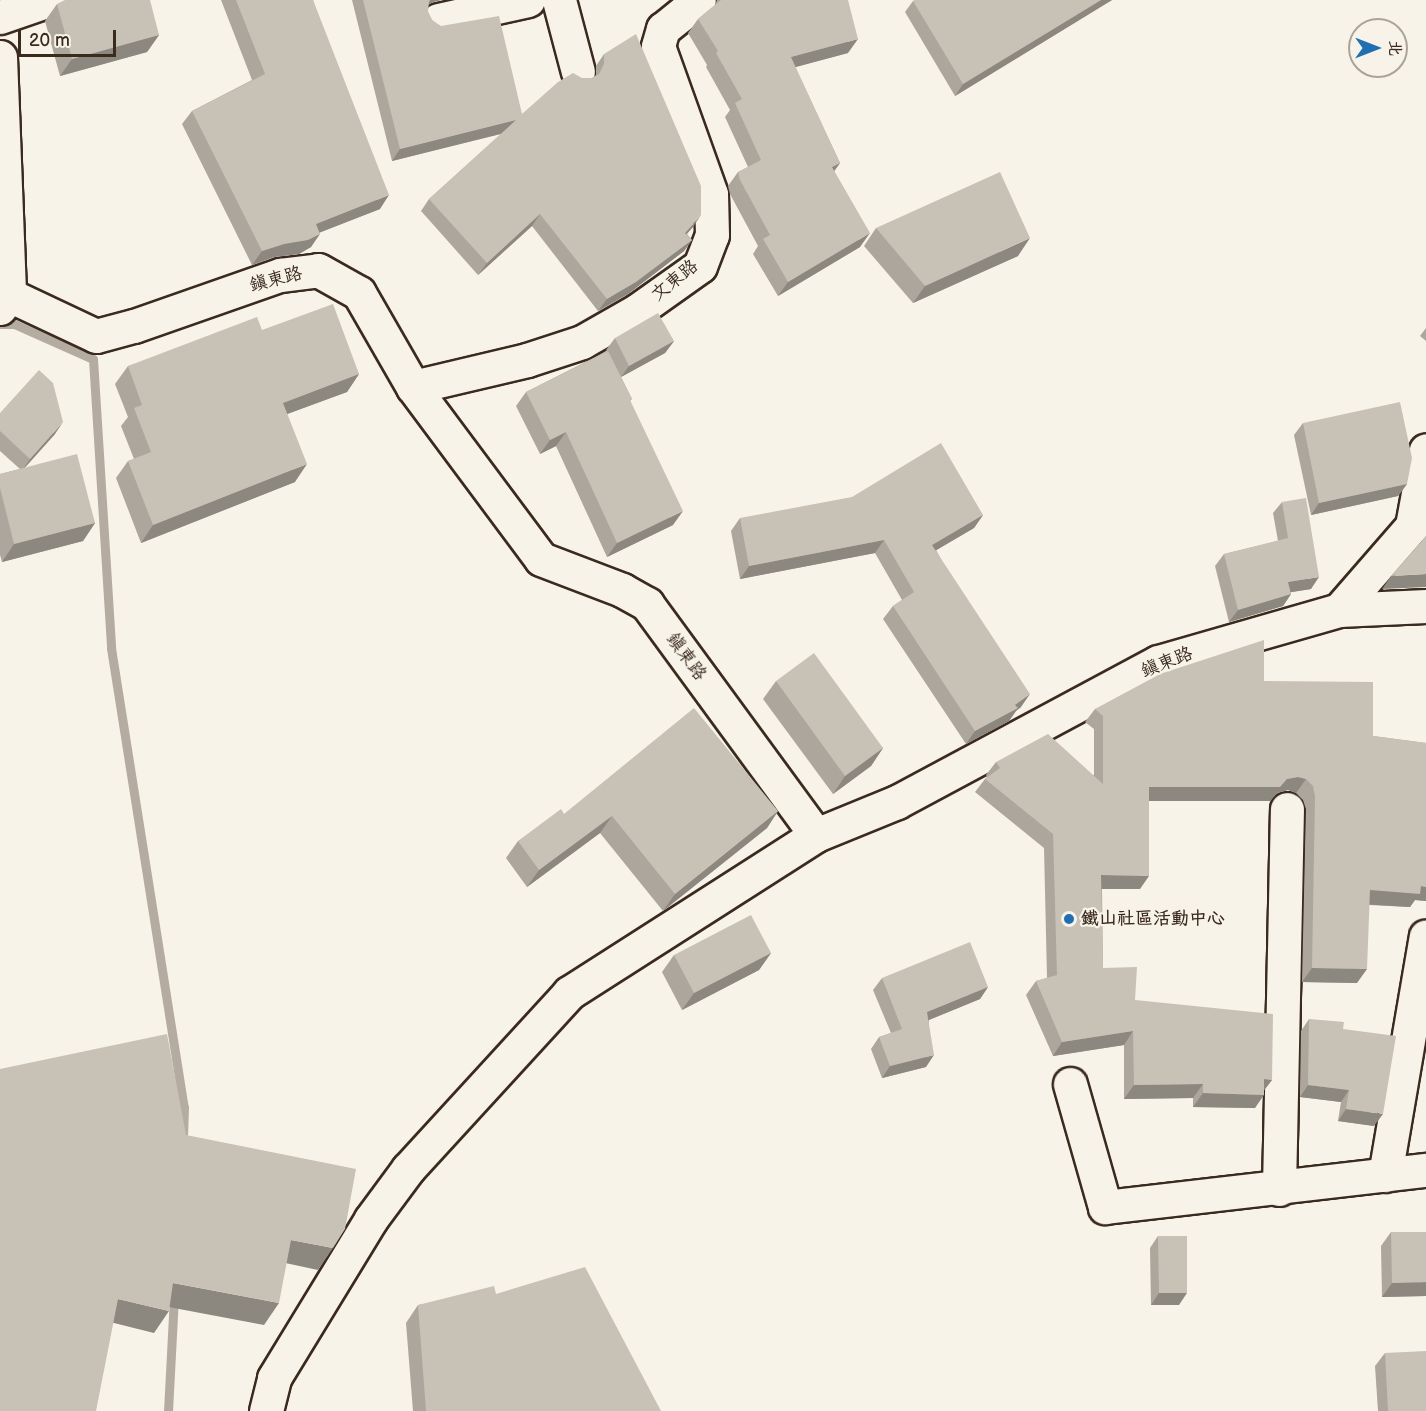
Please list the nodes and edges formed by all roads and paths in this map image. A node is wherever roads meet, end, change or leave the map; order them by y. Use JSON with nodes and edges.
{"nodes":[{"id":1,"x":49,"y":0,"type":"edge"},
{"id":2,"x":528,"y":0,"type":"edge"},
{"id":3,"x":559,"y":0,"type":"edge"},
{"id":4,"x":699,"y":0,"type":"edge"},
{"id":5,"x":0,"y":17,"type":"edge"},
{"id":6,"x":438,"y":20,"type":"dead end"},
{"id":7,"x":0,"y":57,"type":"edge"},
{"id":8,"x":578,"y":72,"type":"dead end"},
{"id":9,"x":4,"y":302,"type":"edge"},
{"id":10,"x":413,"y":387,"type":"junction"},
{"id":11,"x":1426,"y":450,"type":"edge"},
{"id":12,"x":1426,"y":606,"type":"edge"},
{"id":13,"x":1339,"y":610,"type":"junction"},
{"id":14,"x":1287,"y":808,"type":"dead end"},
{"id":15,"x":816,"y":835,"type":"junction"},
{"id":16,"x":1426,"y":936,"type":"edge"},
{"id":17,"x":1070,"y":1084,"type":"dead end"},
{"id":18,"x":1426,"y":1170,"type":"edge"},
{"id":19,"x":1385,"y":1175,"type":"junction"},
{"id":20,"x":1279,"y":1189,"type":"junction"},
{"id":21,"x":266,"y":1411,"type":"edge"}],
"edges":[{"from":1,"to":5,"type":"lane"},
{"from":2,"to":6,"type":"lane"},
{"from":3,"to":8,"type":"lane"},
{"from":4,"to":10,"type":"lane","name":"文東路"},
{"from":7,"to":9,"type":"lane"},
{"from":9,"to":10,"type":"lane","name":"鎮東路"},
{"from":10,"to":15,"type":"lane","name":"鎮東路"},
{"from":11,"to":13,"type":"lane"},
{"from":12,"to":13,"type":"lane","name":"鎮東路"},
{"from":13,"to":15,"type":"lane","name":"鎮東路"},
{"from":14,"to":20,"type":"lane"},
{"from":15,"to":21,"type":"lane"},
{"from":16,"to":19,"type":"lane"},
{"from":17,"to":20,"type":"lane"},
{"from":18,"to":19,"type":"lane"},
{"from":19,"to":20,"type":"lane"}]}
